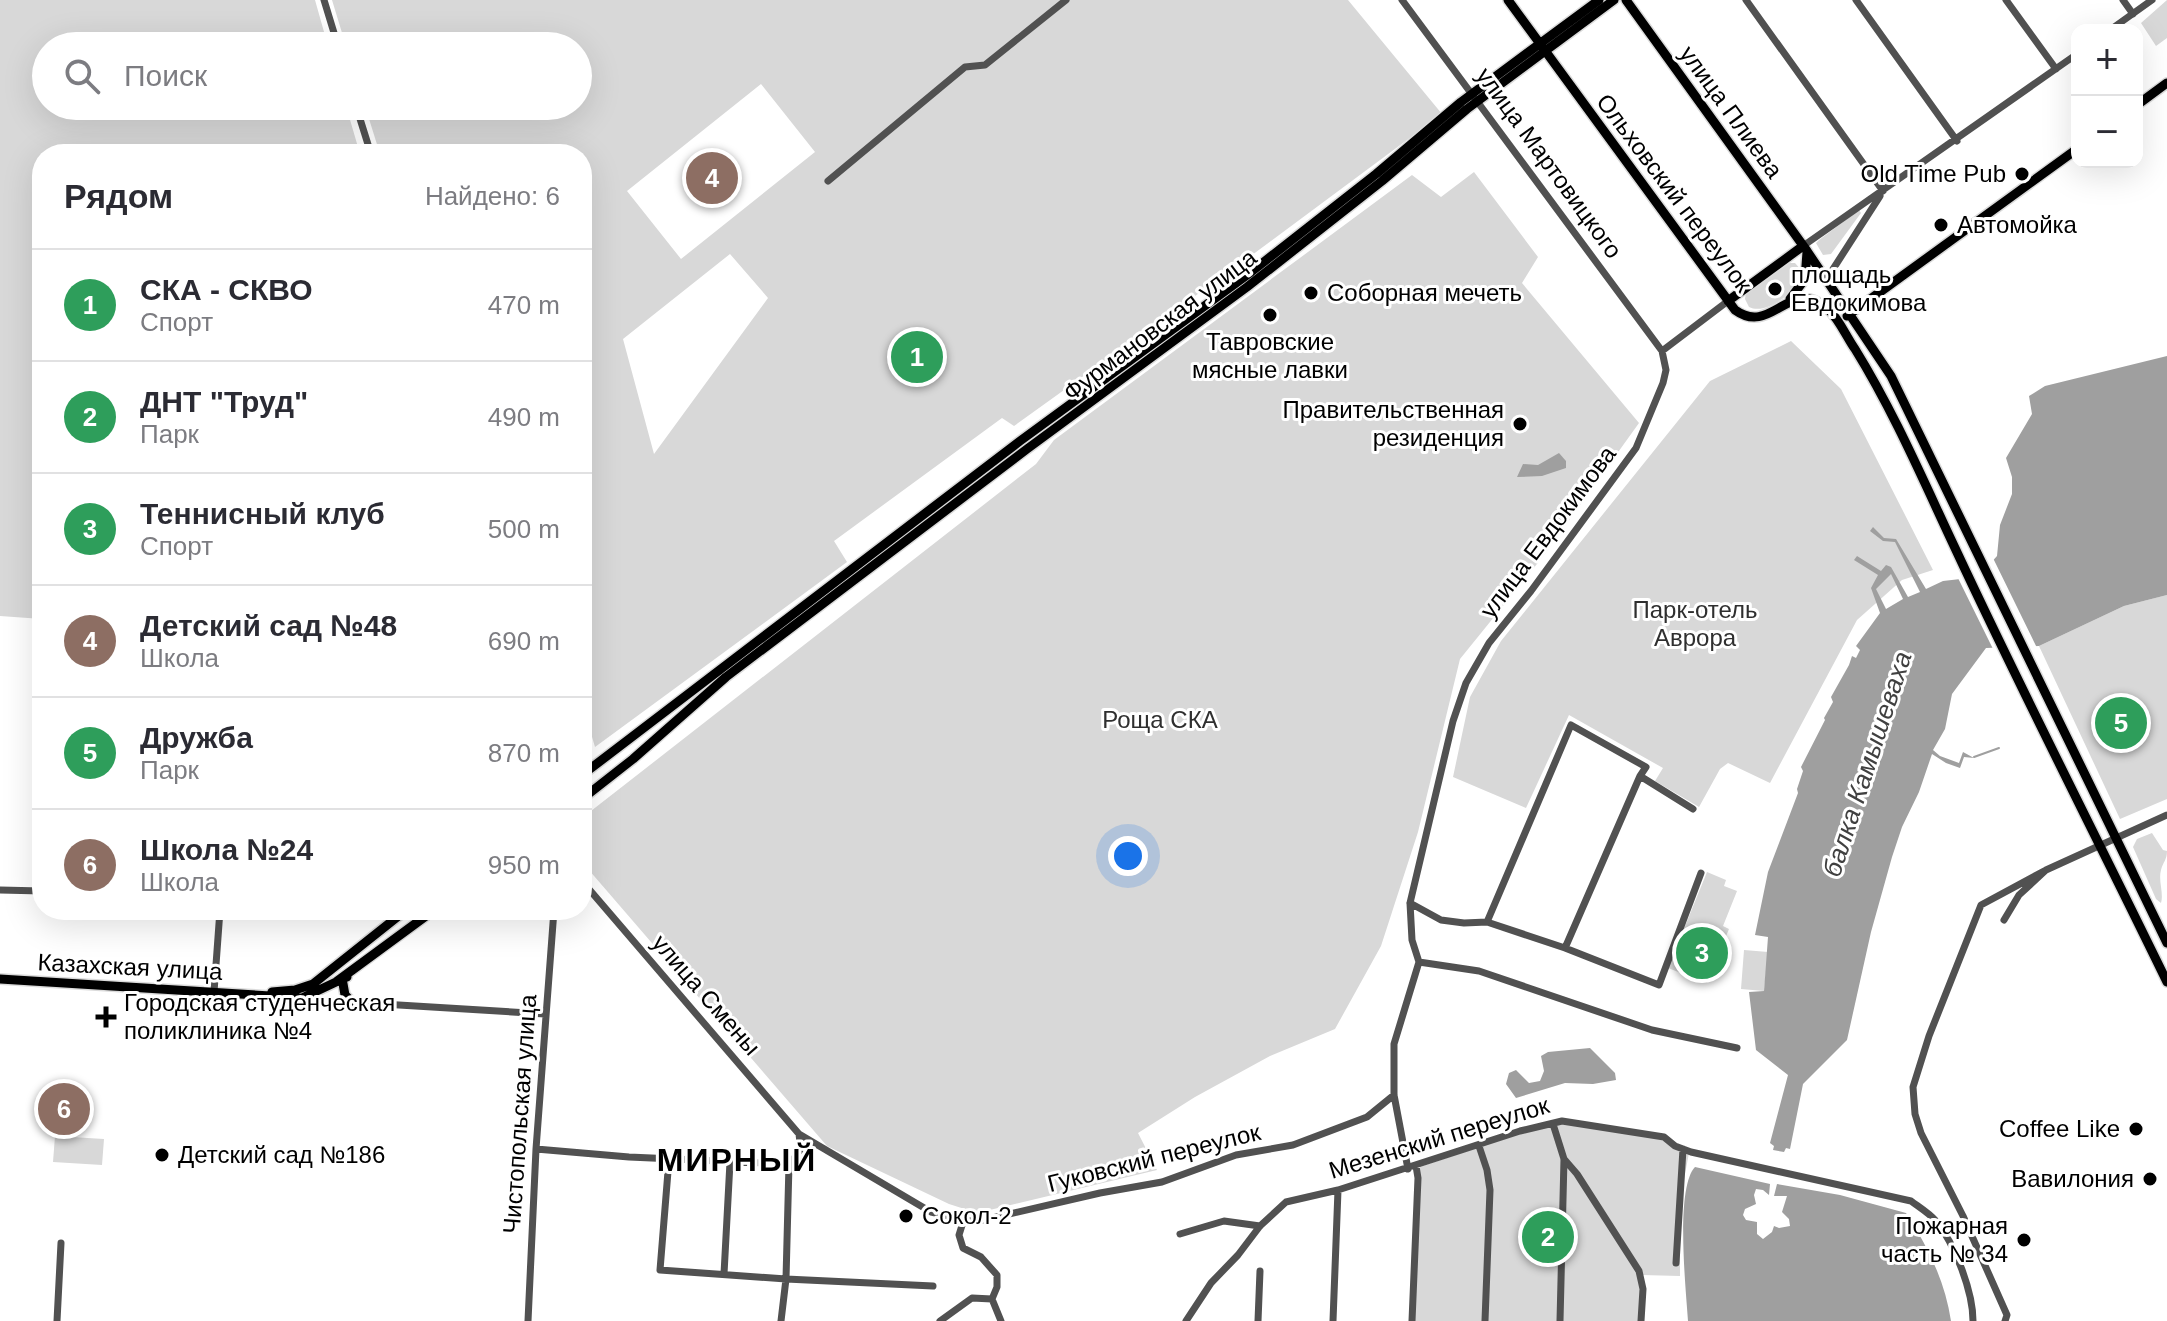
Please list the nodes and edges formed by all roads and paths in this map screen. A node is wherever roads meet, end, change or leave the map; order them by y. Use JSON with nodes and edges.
{"nodes":[{"id":1,"x":324,"y":0,"type":"edge"},
{"id":2,"x":1066,"y":0,"type":"edge"},
{"id":3,"x":1402,"y":0,"type":"edge"},
{"id":4,"x":1508,"y":0,"type":"edge"},
{"id":5,"x":1599,"y":0,"type":"edge"},
{"id":6,"x":1614,"y":0,"type":"edge"},
{"id":7,"x":1626,"y":0,"type":"edge"},
{"id":8,"x":1746,"y":0,"type":"edge"},
{"id":9,"x":1856,"y":0,"type":"edge"},
{"id":10,"x":2006,"y":0,"type":"edge"},
{"id":11,"x":2123,"y":0,"type":"edge"},
{"id":12,"x":2152,"y":0,"type":"edge"},
{"id":13,"x":2133,"y":14,"type":"junction"},
{"id":14,"x":2119,"y":24,"type":"edge"},
{"id":15,"x":334,"y":32,"type":"edge"},
{"id":16,"x":1542,"y":47,"type":"junction"},
{"id":17,"x":2071,"y":58,"type":"edge"},
{"id":18,"x":2056,"y":69,"type":"junction"},
{"id":19,"x":2167,"y":83,"type":"edge"},
{"id":20,"x":1476,"y":98,"type":"junction"},
{"id":21,"x":2143,"y":101,"type":"edge"},
{"id":22,"x":360,"y":120,"type":"edge"},
{"id":23,"x":1957,"y":141,"type":"junction"},
{"id":24,"x":368,"y":144,"type":"edge"},
{"id":25,"x":2071,"y":153,"type":"edge"},
{"id":26,"x":828,"y":181,"type":"dead end"},
{"id":27,"x":1883,"y":191,"type":"junction"},
{"id":28,"x":1805,"y":249,"type":"junction"},
{"id":29,"x":1826,"y":280,"type":"junction"},
{"id":30,"x":1790,"y":299,"type":"junction"},
{"id":31,"x":1728,"y":301,"type":"junction"},
{"id":32,"x":1833,"y":315,"type":"junction"},
{"id":33,"x":1849,"y":315,"type":"junction"},
{"id":34,"x":1662,"y":351,"type":"junction"},
{"id":35,"x":723,"y":674,"type":"junction"},
{"id":36,"x":592,"y":764,"type":"edge"},
{"id":37,"x":1640,"y":776,"type":"junction"},
{"id":38,"x":592,"y":779,"type":"edge"},
{"id":39,"x":599,"y":786,"type":"junction"},
{"id":40,"x":592,"y":791,"type":"edge"},
{"id":41,"x":1693,"y":809,"type":"dead end"},
{"id":42,"x":2167,"y":815,"type":"edge"},
{"id":43,"x":2115,"y":837,"type":"junction"},
{"id":44,"x":2100,"y":844,"type":"junction"},
{"id":45,"x":2046,"y":870,"type":"junction"},
{"id":46,"x":1701,"y":873,"type":"dead end"},
{"id":47,"x":0,"y":890,"type":"edge"},
{"id":48,"x":32,"y":891,"type":"edge"},
{"id":49,"x":592,"y":893,"type":"edge"},
{"id":50,"x":1410,"y":903,"type":"junction"},
{"id":51,"x":219,"y":920,"type":"edge"},
{"id":52,"x":393,"y":920,"type":"edge"},
{"id":53,"x":420,"y":920,"type":"edge"},
{"id":54,"x":553,"y":920,"type":"edge"},
{"id":55,"x":2004,"y":920,"type":"dead end"},
{"id":56,"x":1487,"y":922,"type":"junction"},
{"id":57,"x":2167,"y":943,"type":"edge"},
{"id":58,"x":1565,"y":948,"type":"junction"},
{"id":59,"x":1419,"y":962,"type":"junction"},
{"id":60,"x":346,"y":975,"type":"junction"},
{"id":61,"x":0,"y":979,"type":"edge"},
{"id":62,"x":2167,"y":982,"type":"edge"},
{"id":63,"x":214,"y":992,"type":"junction"},
{"id":64,"x":248,"y":993,"type":"junction"},
{"id":65,"x":293,"y":999,"type":"junction"},
{"id":66,"x":352,"y":1002,"type":"junction"},
{"id":67,"x":545,"y":1014,"type":"junction"},
{"id":68,"x":1737,"y":1048,"type":"dead end"},
{"id":69,"x":1394,"y":1095,"type":"junction"},
{"id":70,"x":1553,"y":1124,"type":"junction"},
{"id":71,"x":799,"y":1134,"type":"junction"},
{"id":72,"x":1479,"y":1146,"type":"junction"},
{"id":73,"x":536,"y":1149,"type":"junction"},
{"id":74,"x":1683,"y":1149,"type":"junction"},
{"id":75,"x":669,"y":1159,"type":"junction"},
{"id":76,"x":1564,"y":1159,"type":"junction"},
{"id":77,"x":730,"y":1162,"type":"junction"},
{"id":78,"x":789,"y":1164,"type":"junction"},
{"id":79,"x":1412,"y":1168,"type":"junction"},
{"id":80,"x":1338,"y":1190,"type":"junction"},
{"id":81,"x":964,"y":1219,"type":"junction"},
{"id":82,"x":1260,"y":1226,"type":"junction"},
{"id":83,"x":1180,"y":1234,"type":"dead end"},
{"id":84,"x":61,"y":1243,"type":"dead end"},
{"id":85,"x":1676,"y":1263,"type":"dead end"},
{"id":86,"x":1260,"y":1271,"type":"dead end"},
{"id":87,"x":724,"y":1274,"type":"junction"},
{"id":88,"x":786,"y":1279,"type":"junction"},
{"id":89,"x":933,"y":1286,"type":"dead end"},
{"id":90,"x":992,"y":1299,"type":"junction"},
{"id":91,"x":57,"y":1321,"type":"edge"},
{"id":92,"x":528,"y":1321,"type":"edge"},
{"id":93,"x":781,"y":1321,"type":"edge"},
{"id":94,"x":940,"y":1321,"type":"edge"},
{"id":95,"x":1001,"y":1321,"type":"edge"},
{"id":96,"x":1186,"y":1321,"type":"edge"},
{"id":97,"x":1258,"y":1321,"type":"edge"},
{"id":98,"x":1333,"y":1321,"type":"edge"},
{"id":99,"x":1412,"y":1321,"type":"edge"},
{"id":100,"x":1485,"y":1321,"type":"edge"},
{"id":101,"x":1560,"y":1321,"type":"edge"},
{"id":102,"x":1641,"y":1321,"type":"edge"},
{"id":103,"x":1973,"y":1321,"type":"edge"},
{"id":104,"x":2005,"y":1321,"type":"edge"}],
"edges":[{"from":1,"to":15,"type":"street"},
{"from":2,"to":26,"type":"street"},
{"from":3,"to":20,"type":"street","name":"улица Мартовицкого"},
{"from":4,"to":16,"type":"main road","name":"Ольховский переулок"},
{"from":5,"to":16,"type":"main road","name":"Фурмановская улица"},
{"from":6,"to":16,"type":"main road","name":"Фурмановская улица"},
{"from":7,"to":28,"type":"main road","name":"улица Плиева"},
{"from":8,"to":27,"type":"street"},
{"from":9,"to":23,"type":"street"},
{"from":10,"to":18,"type":"street"},
{"from":11,"to":13,"type":"street"},
{"from":12,"to":13,"type":"street"},
{"from":13,"to":14,"type":"street"},
{"from":16,"to":20,"type":"main road","name":"Фурмановская улица"},
{"from":16,"to":31,"type":"main road","name":"Ольховский переулок"},
{"from":17,"to":18,"type":"street"},
{"from":18,"to":23,"type":"street"},
{"from":19,"to":21,"type":"main road"},
{"from":20,"to":34,"type":"street","name":"улица Мартовицкого"},
{"from":20,"to":35,"type":"main road","name":"Фурмановская улица"},
{"from":22,"to":24,"type":"street"},
{"from":23,"to":27,"type":"street"},
{"from":25,"to":33,"type":"main road"},
{"from":27,"to":28,"type":"street"},
{"from":27,"to":29,"type":"street"},
{"from":28,"to":29,"type":"main road","name":"улица Плиева"},
{"from":28,"to":30,"type":"main road"},
{"from":28,"to":31,"type":"main road"},
{"from":29,"to":33,"type":"main road","name":"улица Плиева"},
{"from":30,"to":31,"type":"main road","name":"Ольховский переулок"},
{"from":30,"to":32,"type":"main road"},
{"from":31,"to":34,"type":"street"},
{"from":32,"to":33,"type":"main road"},
{"from":32,"to":44,"type":"main road"},
{"from":33,"to":43,"type":"main road","name":"улица Плиева"},
{"from":34,"to":50,"type":"street","name":"улица Евдокимова"},
{"from":35,"to":36,"type":"main road"},
{"from":35,"to":39,"type":"main road"},
{"from":37,"to":41,"type":"street"},
{"from":37,"to":56,"type":"street"},
{"from":37,"to":58,"type":"street"},
{"from":38,"to":39,"type":"main road"},
{"from":39,"to":40,"type":"main road"},
{"from":42,"to":43,"type":"street"},
{"from":43,"to":44,"type":"street"},
{"from":43,"to":57,"type":"main road","name":"улица Плиева"},
{"from":44,"to":45,"type":"street"},
{"from":44,"to":62,"type":"main road"},
{"from":45,"to":55,"type":"street"},
{"from":45,"to":104,"type":"street"},
{"from":46,"to":58,"type":"street"},
{"from":47,"to":48,"type":"street"},
{"from":49,"to":71,"type":"street","name":"улица Смены"},
{"from":50,"to":56,"type":"street"},
{"from":50,"to":59,"type":"street","name":"улица Евдокимова"},
{"from":51,"to":63,"type":"street"},
{"from":52,"to":64,"type":"main road"},
{"from":53,"to":60,"type":"main road"},
{"from":54,"to":67,"type":"street","name":"Чистопольская улица"},
{"from":56,"to":58,"type":"street"},
{"from":59,"to":68,"type":"street"},
{"from":59,"to":69,"type":"street","name":"улица Евдокимова"},
{"from":60,"to":65,"type":"main road"},
{"from":60,"to":66,"type":"main road"},
{"from":61,"to":63,"type":"main road","name":"Казахская улица"},
{"from":63,"to":64,"type":"main road","name":"Казахская улица"},
{"from":64,"to":65,"type":"main road","name":"Казахская улица"},
{"from":65,"to":66,"type":"street","name":"Казахская улица"},
{"from":66,"to":67,"type":"street","name":"Казахская улица"},
{"from":67,"to":73,"type":"street","name":"Чистопольская улица"},
{"from":69,"to":79,"type":"street","name":"улица Евдокимова"},
{"from":69,"to":81,"type":"street","name":"Гуковский переулок"},
{"from":70,"to":72,"type":"street","name":"Мезенский переулок"},
{"from":70,"to":74,"type":"street","name":"Мезенский переулок"},
{"from":70,"to":76,"type":"street"},
{"from":71,"to":78,"type":"street"},
{"from":71,"to":81,"type":"street","name":"улица Смены"},
{"from":72,"to":79,"type":"street","name":"Мезенский переулок"},
{"from":72,"to":100,"type":"street"},
{"from":73,"to":75,"type":"street"},
{"from":73,"to":92,"type":"street","name":"Чистопольская улица"},
{"from":74,"to":85,"type":"street"},
{"from":74,"to":103,"type":"street","name":"Мезенский переулок"},
{"from":75,"to":77,"type":"street"},
{"from":75,"to":87,"type":"street"},
{"from":76,"to":101,"type":"street"},
{"from":76,"to":102,"type":"street"},
{"from":77,"to":78,"type":"street"},
{"from":77,"to":87,"type":"street"},
{"from":78,"to":88,"type":"street"},
{"from":79,"to":80,"type":"street","name":"Мезенский переулок"},
{"from":79,"to":99,"type":"street","name":"улица Евдокимова"},
{"from":80,"to":82,"type":"street","name":"Мезенский переулок"},
{"from":80,"to":98,"type":"street"},
{"from":81,"to":90,"type":"street"},
{"from":82,"to":83,"type":"street"},
{"from":82,"to":96,"type":"street","name":"Мезенский переулок"},
{"from":84,"to":91,"type":"street"},
{"from":86,"to":97,"type":"street"},
{"from":87,"to":88,"type":"street"},
{"from":88,"to":89,"type":"street"},
{"from":88,"to":93,"type":"street"},
{"from":90,"to":94,"type":"street"},
{"from":90,"to":95,"type":"street"}]}
